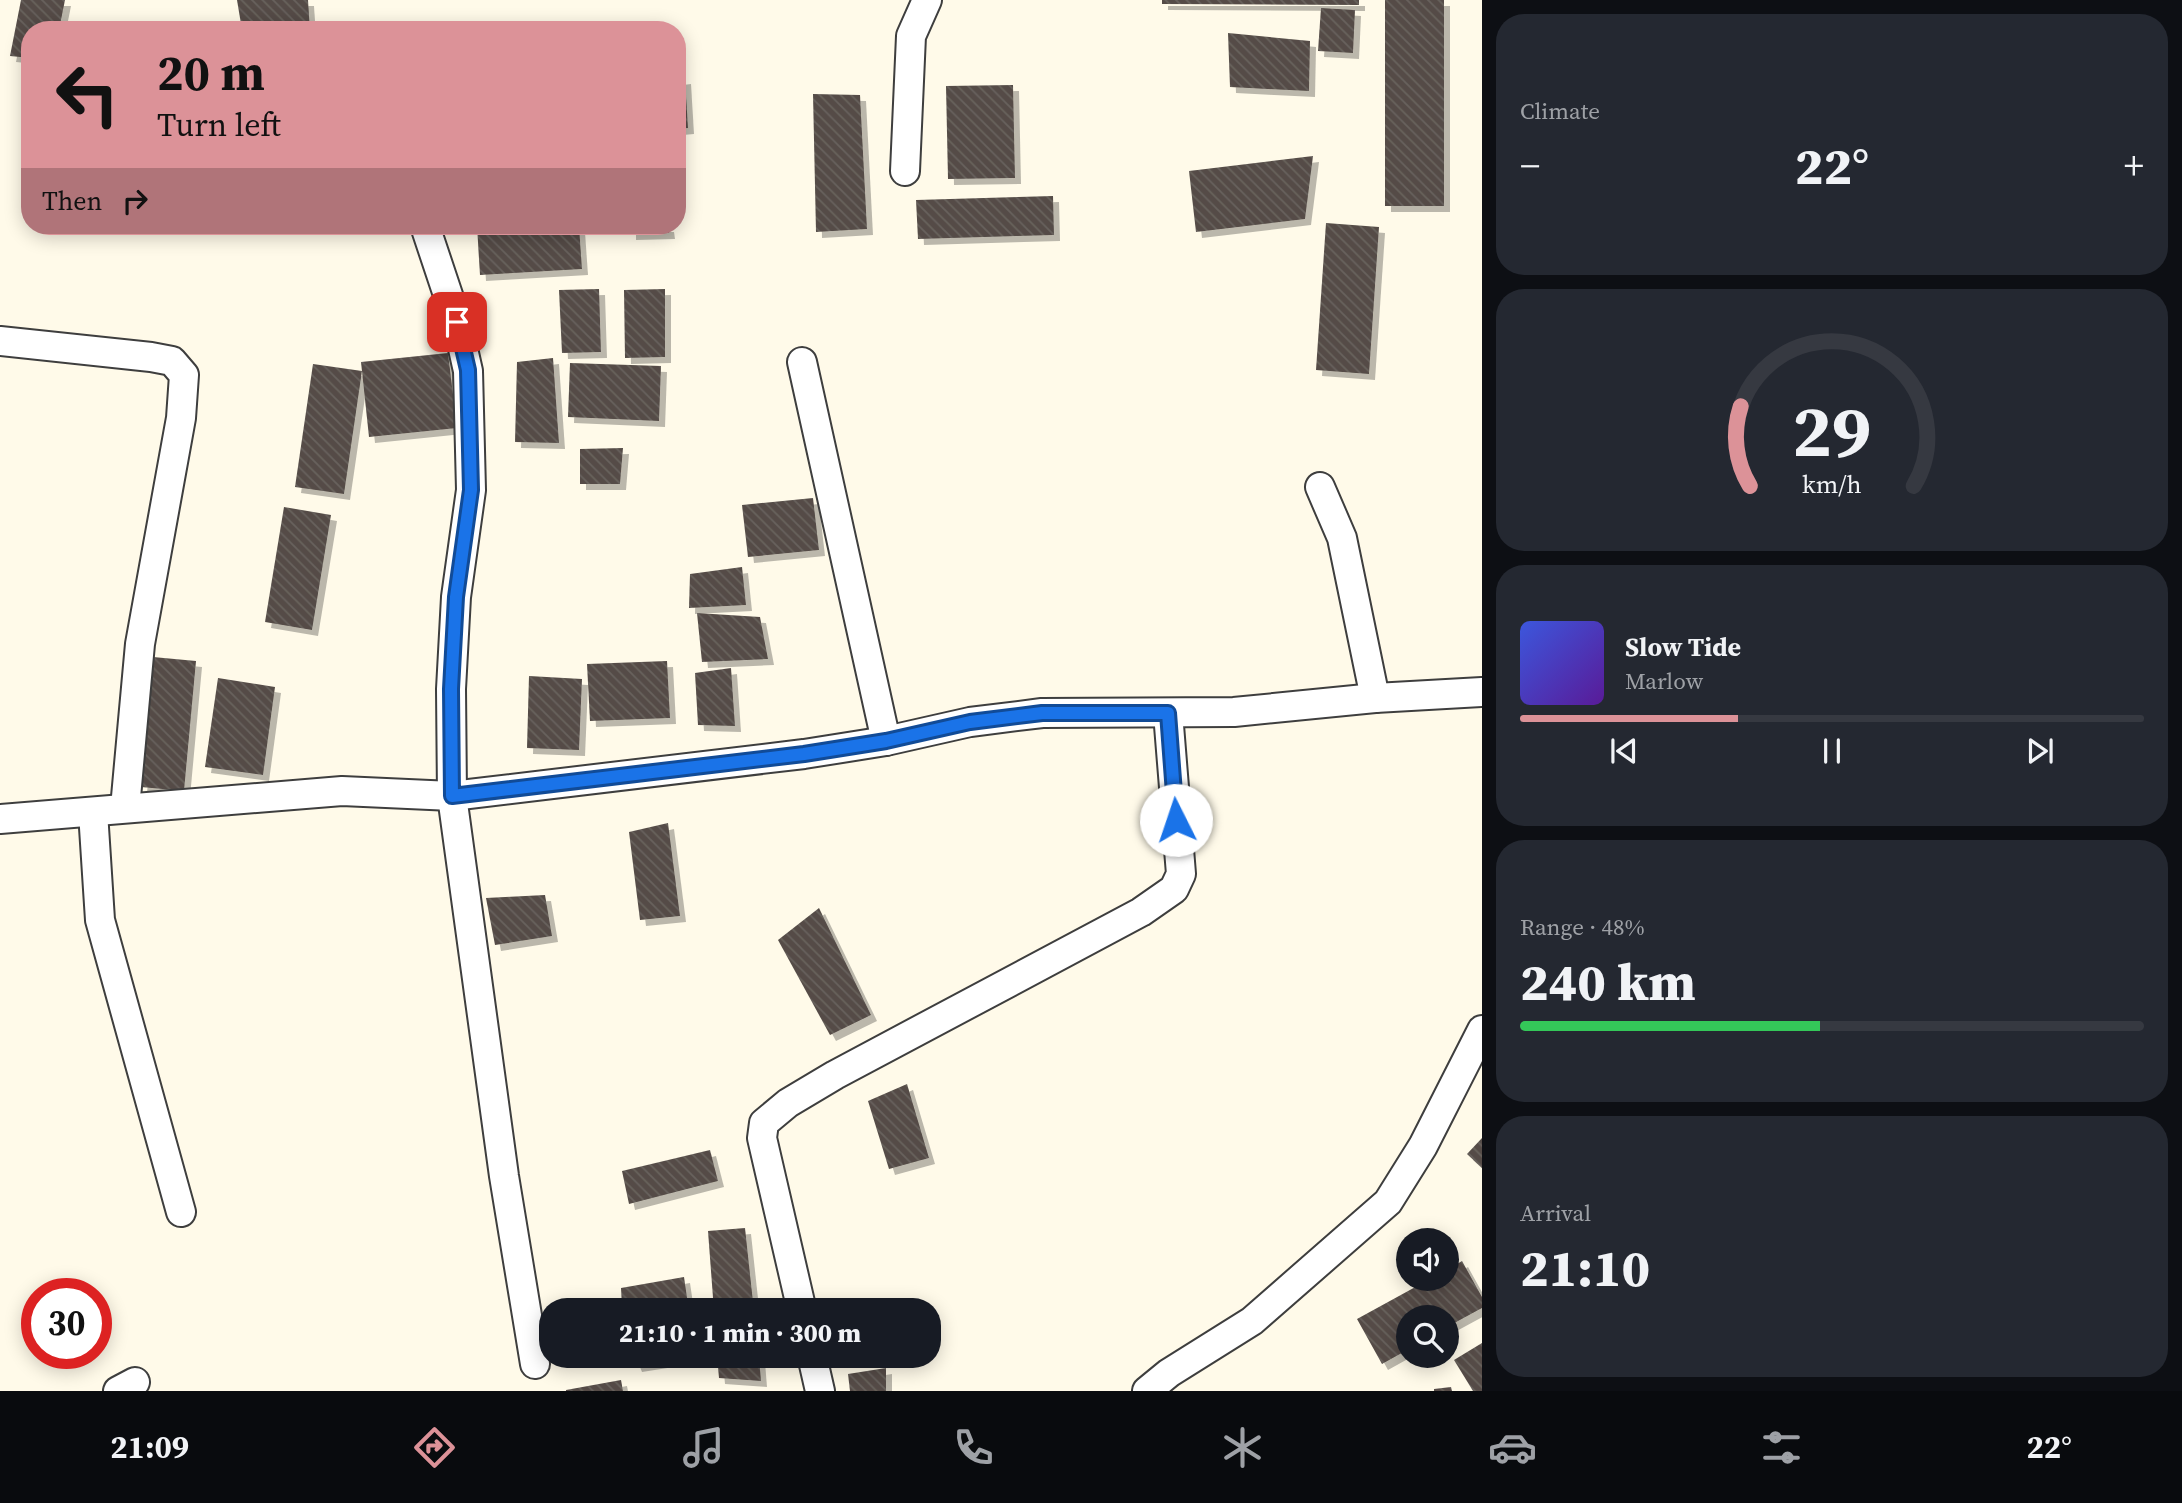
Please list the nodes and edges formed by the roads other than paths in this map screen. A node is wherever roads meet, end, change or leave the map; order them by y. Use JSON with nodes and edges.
{"nodes":[{"id":1,"x":927,"y":0,"type":"edge"},
{"id":2,"x":905,"y":171,"type":"dead end"},
{"id":3,"x":428,"y":235,"type":"edge"},
{"id":4,"x":0,"y":341,"type":"edge"},
{"id":5,"x":802,"y":362,"type":"dead end"},
{"id":6,"x":1320,"y":487,"type":"dead end"},
{"id":7,"x":1482,"y":692,"type":"edge"},
{"id":8,"x":1375,"y":698,"type":"junction"},
{"id":9,"x":1168,"y":713,"type":"junction"},
{"id":10,"x":886,"y":741,"type":"junction"},
{"id":11,"x":452,"y":796,"type":"junction"},
{"id":12,"x":125,"y":808,"type":"junction"},
{"id":13,"x":93,"y":812,"type":"junction"},
{"id":14,"x":0,"y":819,"type":"edge"},
{"id":15,"x":1482,"y":1030,"type":"edge"},
{"id":16,"x":181,"y":1212,"type":"dead end"},
{"id":17,"x":799,"y":1298,"type":"edge"},
{"id":18,"x":535,"y":1364,"type":"dead end"},
{"id":19,"x":815,"y":1368,"type":"edge"},
{"id":20,"x":820,"y":1391,"type":"edge"},
{"id":21,"x":1147,"y":1391,"type":"edge"}],
"edges":[{"from":1,"to":2,"type":"street"},
{"from":3,"to":11,"type":"street"},
{"from":4,"to":12,"type":"street"},
{"from":5,"to":10,"type":"street"},
{"from":6,"to":8,"type":"street"},
{"from":7,"to":8,"type":"street"},
{"from":8,"to":9,"type":"street"},
{"from":9,"to":10,"type":"street"},
{"from":9,"to":17,"type":"street"},
{"from":10,"to":11,"type":"street"},
{"from":11,"to":12,"type":"street"},
{"from":11,"to":18,"type":"street"},
{"from":12,"to":13,"type":"street"},
{"from":13,"to":14,"type":"street"},
{"from":13,"to":16,"type":"street"},
{"from":15,"to":21,"type":"street"},
{"from":19,"to":20,"type":"street"}]}
